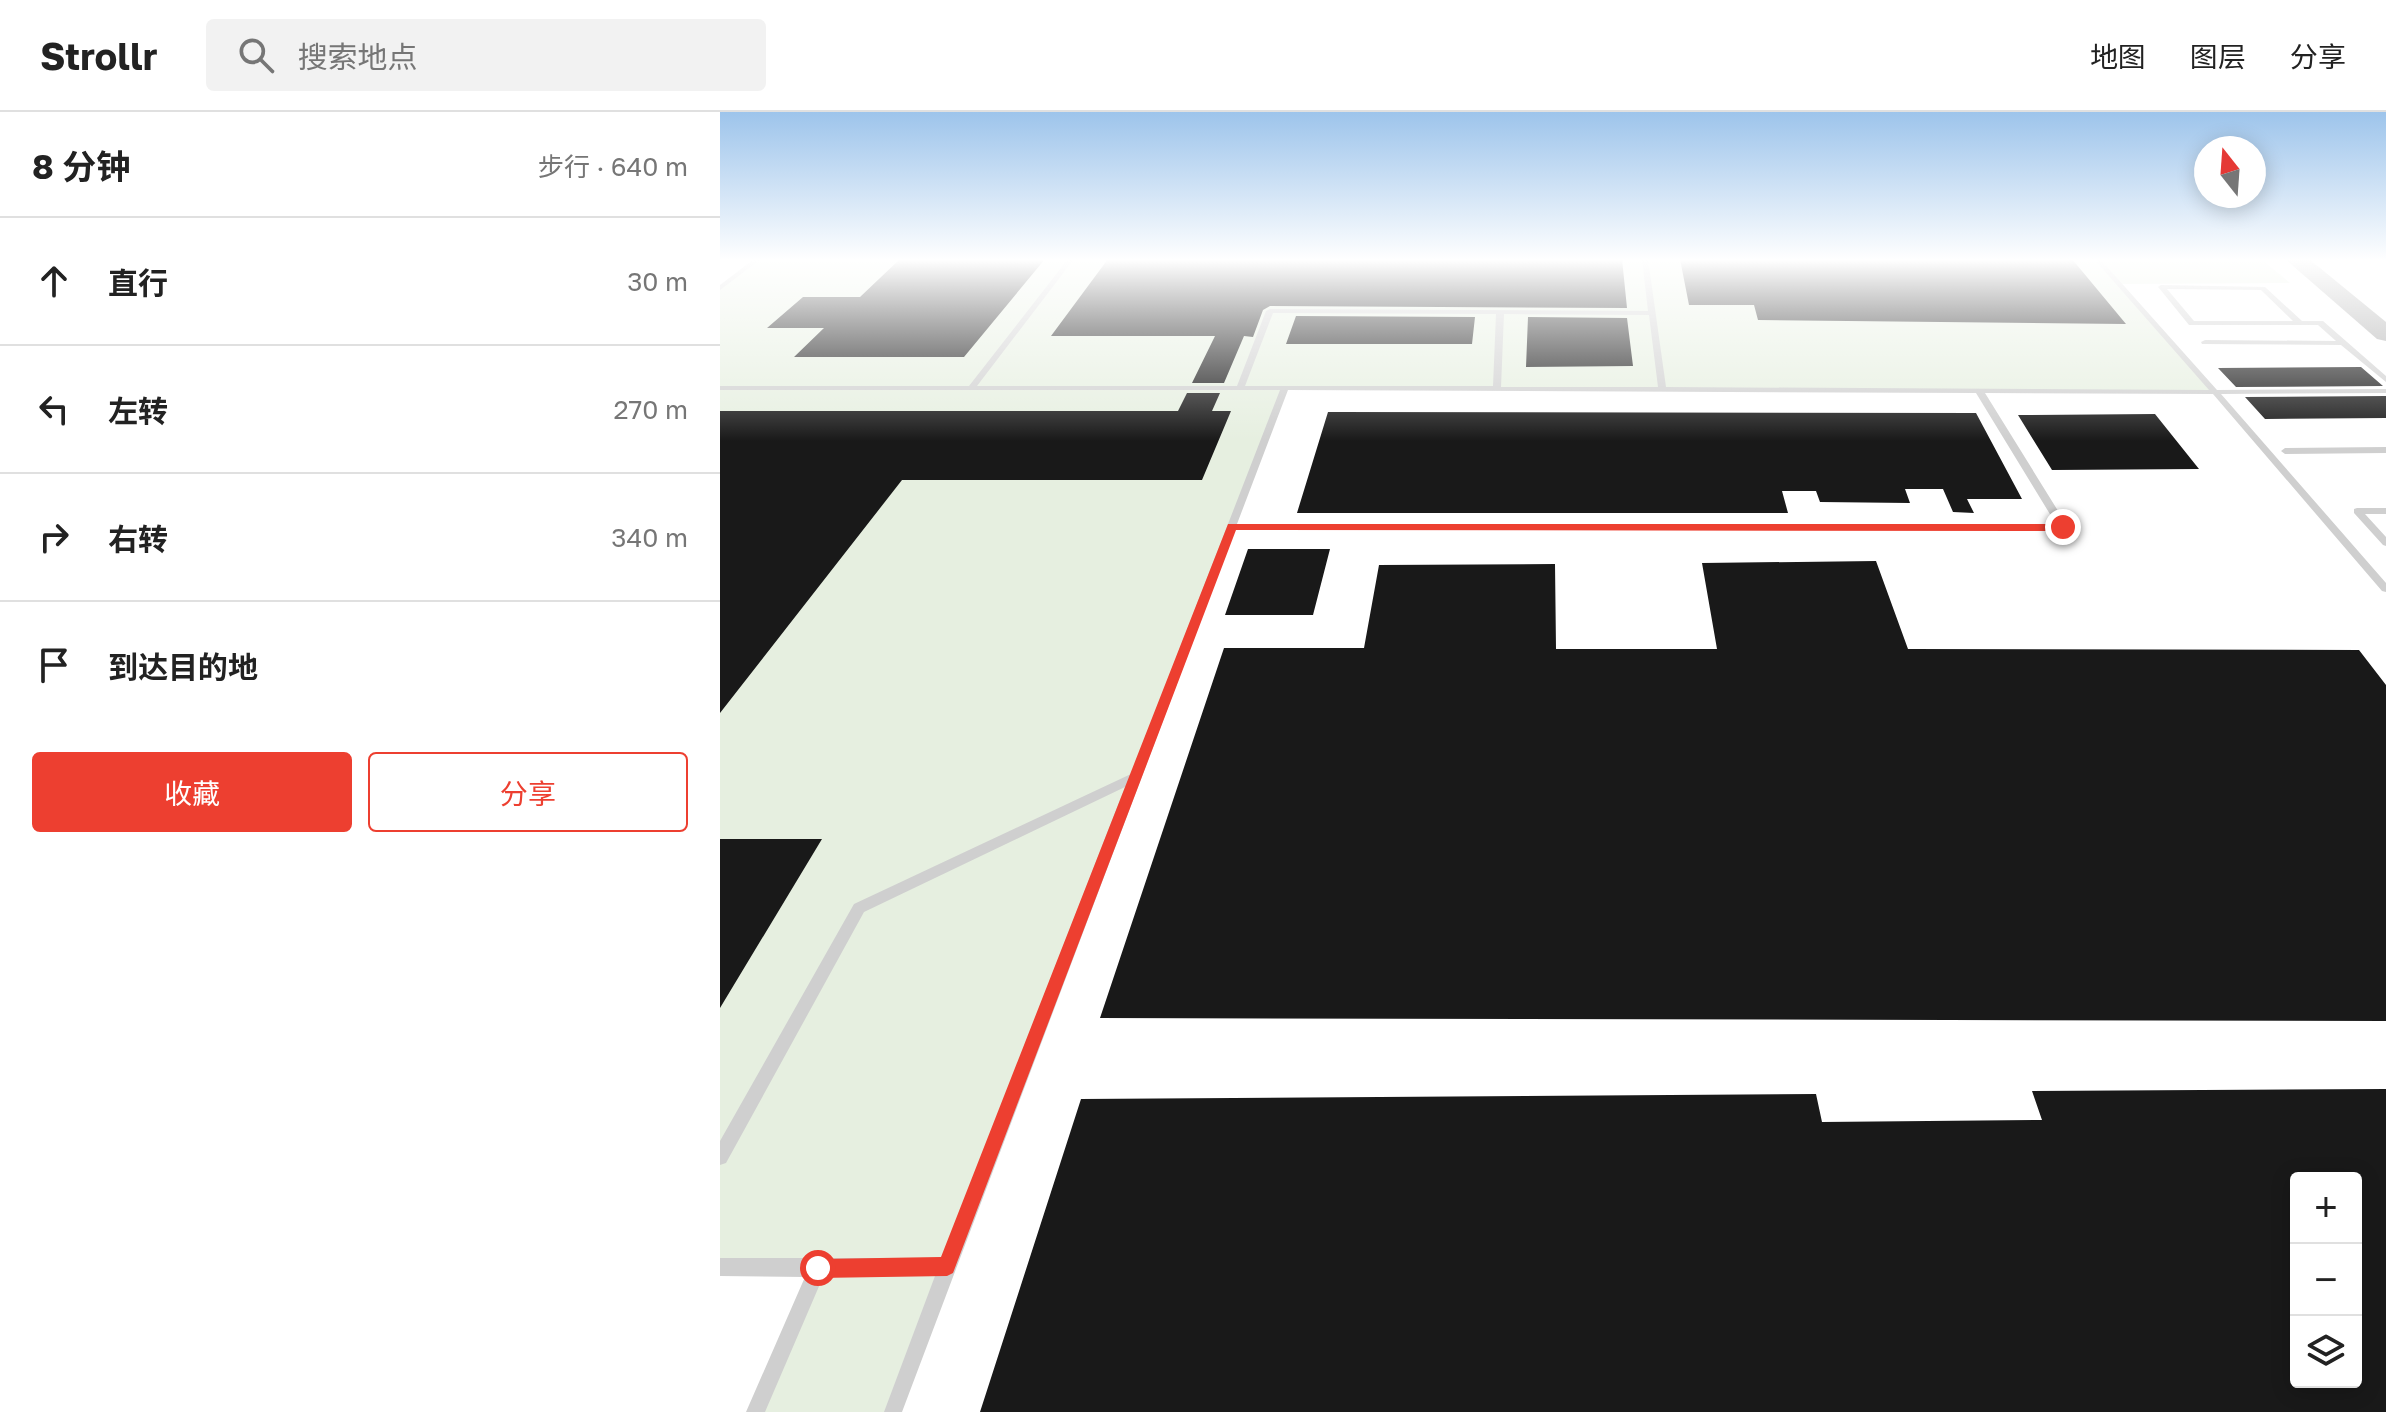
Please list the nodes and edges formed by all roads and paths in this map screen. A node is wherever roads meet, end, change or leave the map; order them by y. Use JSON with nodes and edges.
{"nodes":[{"id":1,"x":1024,"y":320,"type":"edge"},
{"id":2,"x":1267,"y":320,"type":"edge"},
{"id":3,"x":1500,"y":320,"type":"edge"},
{"id":4,"x":1653,"y":320,"type":"edge"},
{"id":5,"x":2151,"y":320,"type":"edge"},
{"id":6,"x":2189,"y":320,"type":"edge"},
{"id":7,"x":2296,"y":320,"type":"edge"},
{"id":8,"x":2369,"y":320,"type":"edge"},
{"id":9,"x":2300,"y":323,"type":"junction"},
{"id":10,"x":2386,"y":334,"type":"edge"},
{"id":11,"x":2205,"y":342,"type":"dead end"},
{"id":12,"x":2343,"y":343,"type":"junction"},
{"id":13,"x":2386,"y":380,"type":"edge"},
{"id":14,"x":720,"y":388,"type":"edge"},
{"id":15,"x":971,"y":388,"type":"junction"},
{"id":16,"x":1240,"y":388,"type":"junction"},
{"id":17,"x":1285,"y":388,"type":"junction"},
{"id":18,"x":1497,"y":389,"type":"junction"},
{"id":19,"x":1662,"y":390,"type":"junction"},
{"id":20,"x":1979,"y":391,"type":"junction"},
{"id":21,"x":2386,"y":391,"type":"edge"},
{"id":22,"x":2215,"y":392,"type":"junction"},
{"id":23,"x":2386,"y":450,"type":"edge"},
{"id":24,"x":2285,"y":451,"type":"dead end"},
{"id":25,"x":2386,"y":511,"type":"edge"},
{"id":26,"x":1232,"y":527,"type":"junction"},
{"id":27,"x":2385,"y":540,"type":"edge"},
{"id":28,"x":2386,"y":589,"type":"edge"},
{"id":29,"x":1137,"y":776,"type":"junction"},
{"id":30,"x":720,"y":1157,"type":"edge"},
{"id":31,"x":720,"y":1267,"type":"edge"},
{"id":32,"x":947,"y":1267,"type":"junction"},
{"id":33,"x":818,"y":1268,"type":"junction"},
{"id":34,"x":755,"y":1412,"type":"edge"},
{"id":35,"x":893,"y":1412,"type":"edge"}],
"edges":[{"from":1,"to":15,"type":"lane"},
{"from":2,"to":16,"type":"lane"},
{"from":3,"to":18,"type":"lane"},
{"from":4,"to":19,"type":"lane"},
{"from":5,"to":22,"type":"lane"},
{"from":6,"to":9,"type":"lane"},
{"from":7,"to":9,"type":"lane"},
{"from":8,"to":10,"type":"main road"},
{"from":9,"to":12,"type":"lane"},
{"from":11,"to":12,"type":"lane"},
{"from":12,"to":13,"type":"lane"},
{"from":14,"to":15,"type":"lane"},
{"from":15,"to":16,"type":"lane"},
{"from":16,"to":17,"type":"lane"},
{"from":17,"to":18,"type":"lane"},
{"from":17,"to":26,"type":"lane"},
{"from":18,"to":19,"type":"lane"},
{"from":19,"to":20,"type":"lane"},
{"from":20,"to":22,"type":"lane"},
{"from":20,"to":26,"type":"lane"},
{"from":21,"to":22,"type":"lane"},
{"from":22,"to":28,"type":"lane"},
{"from":23,"to":24,"type":"lane"},
{"from":25,"to":27,"type":"lane"},
{"from":26,"to":29,"type":"lane"},
{"from":29,"to":30,"type":"lane"},
{"from":29,"to":32,"type":"lane"},
{"from":31,"to":33,"type":"lane"},
{"from":32,"to":33,"type":"lane"},
{"from":32,"to":35,"type":"lane"},
{"from":33,"to":34,"type":"lane"}]}
